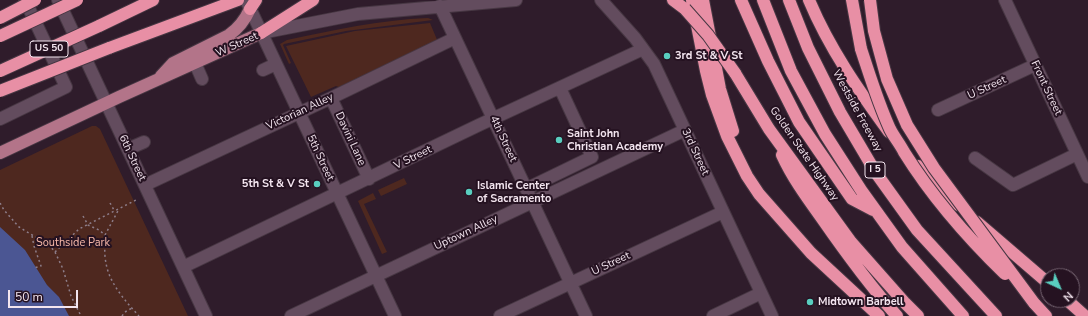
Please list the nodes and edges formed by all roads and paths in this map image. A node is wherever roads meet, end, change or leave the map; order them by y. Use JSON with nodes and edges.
{"nodes":[{"id":1,"x":25,"y":0,"type":"edge"},
{"id":2,"x":36,"y":0,"type":"edge"},
{"id":3,"x":58,"y":0,"type":"edge"},
{"id":4,"x":77,"y":0,"type":"edge"},
{"id":5,"x":153,"y":0,"type":"edge"},
{"id":6,"x":238,"y":0,"type":"edge"},
{"id":7,"x":313,"y":0,"type":"edge"},
{"id":8,"x":516,"y":0,"type":"edge"},
{"id":9,"x":601,"y":0,"type":"edge"},
{"id":10,"x":673,"y":0,"type":"edge"},
{"id":11,"x":677,"y":0,"type":"edge"},
{"id":12,"x":703,"y":0,"type":"edge"},
{"id":13,"x":741,"y":0,"type":"edge"},
{"id":14,"x":763,"y":0,"type":"edge"},
{"id":15,"x":789,"y":0,"type":"edge"},
{"id":16,"x":809,"y":0,"type":"edge"},
{"id":17,"x":852,"y":0,"type":"edge"},
{"id":18,"x":870,"y":0,"type":"edge"},
{"id":19,"x":1005,"y":0,"type":"edge"},
{"id":20,"x":250,"y":3,"type":"edge"},
{"id":21,"x":689,"y":5,"type":"edge"},
{"id":22,"x":440,"y":6,"type":"junction"},
{"id":23,"x":0,"y":18,"type":"edge"},
{"id":24,"x":261,"y":33,"type":"junction"},
{"id":25,"x":0,"y":36,"type":"edge"},
{"id":26,"x":455,"y":38,"type":"junction"},
{"id":27,"x":643,"y":49,"type":"junction"},
{"id":28,"x":195,"y":63,"type":"junction"},
{"id":29,"x":276,"y":64,"type":"junction"},
{"id":30,"x":1035,"y":65,"type":"junction"},
{"id":31,"x":263,"y":70,"type":"dead end"},
{"id":32,"x":0,"y":72,"type":"edge"},
{"id":33,"x":202,"y":79,"type":"dead end"},
{"id":34,"x":158,"y":80,"type":"junction"},
{"id":35,"x":560,"y":88,"type":"junction"},
{"id":36,"x":0,"y":91,"type":"edge"},
{"id":37,"x":331,"y":98,"type":"junction"},
{"id":38,"x":106,"y":103,"type":"junction"},
{"id":39,"x":938,"y":110,"type":"dead end"},
{"id":40,"x":299,"y":113,"type":"junction"},
{"id":41,"x":0,"y":119,"type":"edge"},
{"id":42,"x":493,"y":119,"type":"junction"},
{"id":43,"x":769,"y":129,"type":"junction"},
{"id":44,"x":685,"y":130,"type":"junction"},
{"id":45,"x":144,"y":142,"type":"dead end"},
{"id":46,"x":128,"y":149,"type":"junction"},
{"id":47,"x":0,"y":153,"type":"edge"},
{"id":48,"x":1077,"y":154,"type":"junction"},
{"id":49,"x":975,"y":158,"type":"dead end"},
{"id":50,"x":1088,"y":177,"type":"edge"},
{"id":51,"x":369,"y":179,"type":"junction"},
{"id":52,"x":145,"y":185,"type":"junction"},
{"id":53,"x":526,"y":189,"type":"junction"},
{"id":54,"x":337,"y":194,"type":"junction"},
{"id":55,"x":136,"y":200,"type":"dead end"},
{"id":56,"x":532,"y":202,"type":"junction"},
{"id":57,"x":0,"y":203,"type":"edge"},
{"id":58,"x":110,"y":203,"type":"dead end"},
{"id":59,"x":769,"y":204,"type":"junction"},
{"id":60,"x":119,"y":209,"type":"junction"},
{"id":61,"x":114,"y":210,"type":"junction"},
{"id":62,"x":876,"y":211,"type":"junction"},
{"id":63,"x":723,"y":212,"type":"junction"},
{"id":64,"x":83,"y":216,"type":"dead end"},
{"id":65,"x":88,"y":225,"type":"junction"},
{"id":66,"x":105,"y":235,"type":"junction"},
{"id":67,"x":32,"y":236,"type":"junction"},
{"id":68,"x":55,"y":252,"type":"junction"},
{"id":69,"x":183,"y":267,"type":"junction"},
{"id":70,"x":34,"y":268,"type":"dead end"},
{"id":71,"x":376,"y":276,"type":"junction"},
{"id":72,"x":1040,"y":276,"type":"edge"},
{"id":73,"x":570,"y":283,"type":"junction"},
{"id":74,"x":761,"y":293,"type":"junction"},
{"id":75,"x":1034,"y":303,"type":"junction"},
{"id":76,"x":132,"y":308,"type":"junction"},
{"id":77,"x":1076,"y":308,"type":"edge"},
{"id":78,"x":81,"y":316,"type":"edge"},
{"id":79,"x":122,"y":316,"type":"edge"},
{"id":80,"x":139,"y":316,"type":"edge"},
{"id":81,"x":206,"y":316,"type":"edge"},
{"id":82,"x":291,"y":316,"type":"edge"},
{"id":83,"x":395,"y":316,"type":"edge"},
{"id":84,"x":500,"y":316,"type":"edge"},
{"id":85,"x":586,"y":316,"type":"edge"},
{"id":86,"x":713,"y":316,"type":"edge"},
{"id":87,"x":772,"y":316,"type":"edge"},
{"id":88,"x":879,"y":316,"type":"edge"},
{"id":89,"x":897,"y":316,"type":"edge"},
{"id":90,"x":918,"y":316,"type":"edge"},
{"id":91,"x":964,"y":316,"type":"edge"},
{"id":92,"x":996,"y":316,"type":"edge"},
{"id":93,"x":1046,"y":316,"type":"edge"},
{"id":94,"x":1084,"y":316,"type":"edge"}],
"edges":[{"from":1,"to":41,"type":"street"},
{"from":2,"to":23,"type":"highway","bridge":true},
{"from":3,"to":38,"type":"street","name":"6th Street"},
{"from":4,"to":25,"type":"highway","bridge":true},
{"from":5,"to":32,"type":"highway","number":"US 50","bridge":true},
{"from":6,"to":36,"type":"highway","bridge":true},
{"from":7,"to":24,"type":"highway"},
{"from":8,"to":22,"type":"street","name":"W Street"},
{"from":9,"to":27,"type":"street","name":"3rd Street"},
{"from":10,"to":21,"type":"highway"},
{"from":11,"to":21,"type":"highway","name":"Golden State Highway"},
{"from":12,"to":59,"type":"highway"},
{"from":13,"to":62,"type":"highway"},
{"from":14,"to":62,"type":"highway","number":"I 5"},
{"from":15,"to":92,"type":"highway","name":"Westside Freeway","number":"I 5"},
{"from":16,"to":72,"type":"highway"},
{"from":17,"to":75,"type":"highway","bridge":true},
{"from":18,"to":75,"type":"highway","bridge":true},
{"from":19,"to":30,"type":"street","name":"Front Street"},
{"from":20,"to":24,"type":"street","name":"5th Street"},
{"from":20,"to":34,"type":"main road"},
{"from":21,"to":43,"type":"highway","name":"Golden State Highway","bridge":true},
{"from":21,"to":59,"type":"highway"},
{"from":22,"to":24,"type":"street","name":"W Street"},
{"from":22,"to":26,"type":"street","name":"4th Street"},
{"from":24,"to":28,"type":"main road","name":"W Street"},
{"from":24,"to":29,"type":"street","name":"5th Street"},
{"from":26,"to":37,"type":"street","name":"Victorian Alley"},
{"from":26,"to":42,"type":"street","name":"4th Street"},
{"from":27,"to":35,"type":"street","name":"V Street"},
{"from":27,"to":44,"type":"street","name":"3rd Street"},
{"from":28,"to":33,"type":"street"},
{"from":28,"to":34,"type":"main road","name":"W Street"},
{"from":29,"to":31,"type":"street"},
{"from":29,"to":40,"type":"street","name":"5th Street"},
{"from":30,"to":39,"type":"street","name":"U Street"},
{"from":30,"to":48,"type":"street","name":"Front Street"},
{"from":34,"to":38,"type":"main road","name":"W Street"},
{"from":35,"to":42,"type":"street","name":"V Street"},
{"from":35,"to":53,"type":"street"},
{"from":37,"to":40,"type":"street","name":"Victorian Alley"},
{"from":37,"to":51,"type":"street","name":"Davini Lane"},
{"from":38,"to":46,"type":"street","name":"6th Street"},
{"from":38,"to":47,"type":"main road","name":"W Street"},
{"from":40,"to":52,"type":"street","name":"Victorian Alley"},
{"from":40,"to":54,"type":"street","name":"5th Street"},
{"from":42,"to":51,"type":"street","name":"V Street"},
{"from":42,"to":53,"type":"street","name":"4th Street"},
{"from":43,"to":89,"type":"highway"},
{"from":43,"to":90,"type":"highway","name":"Golden State Highway"},
{"from":44,"to":56,"type":"street","name":"Uptown Alley"},
{"from":44,"to":63,"type":"street","name":"3rd Street"},
{"from":45,"to":46,"type":"street"},
{"from":46,"to":52,"type":"street","name":"6th Street"},
{"from":48,"to":49,"type":"street"},
{"from":48,"to":50,"type":"street","name":"Front Street"},
{"from":51,"to":54,"type":"street","name":"V Street"},
{"from":52,"to":69,"type":"street","name":"6th Street"},
{"from":53,"to":56,"type":"street","name":"4th Street"},
{"from":54,"to":69,"type":"street","name":"V Street"},
{"from":54,"to":71,"type":"street","name":"5th Street"},
{"from":55,"to":60,"type":"path"},
{"from":56,"to":71,"type":"street","name":"Uptown Alley"},
{"from":56,"to":73,"type":"street","name":"4th Street"},
{"from":57,"to":67,"type":"path"},
{"from":58,"to":61,"type":"path"},
{"from":59,"to":88,"type":"highway"},
{"from":60,"to":61,"type":"path"},
{"from":60,"to":66,"type":"path"},
{"from":61,"to":65,"type":"path"},
{"from":62,"to":91,"type":"highway","number":"I 5"},
{"from":63,"to":73,"type":"street","name":"U Street"},
{"from":63,"to":74,"type":"street","name":"3rd Street"},
{"from":64,"to":65,"type":"path"},
{"from":65,"to":66,"type":"path"},
{"from":65,"to":68,"type":"path"},
{"from":66,"to":76,"type":"path"},
{"from":67,"to":68,"type":"path"},
{"from":67,"to":70,"type":"path"},
{"from":68,"to":78,"type":"path"},
{"from":69,"to":81,"type":"street","name":"6th Street"},
{"from":71,"to":82,"type":"street","name":"Uptown Alley"},
{"from":71,"to":83,"type":"street","name":"5th Street"},
{"from":73,"to":84,"type":"street","name":"U Street"},
{"from":73,"to":85,"type":"street","name":"4th Street"},
{"from":74,"to":86,"type":"street"},
{"from":74,"to":87,"type":"street","name":"3rd Street"},
{"from":75,"to":93,"type":"highway"},
{"from":76,"to":79,"type":"path"},
{"from":76,"to":80,"type":"path"},
{"from":77,"to":94,"type":"highway"}]}
